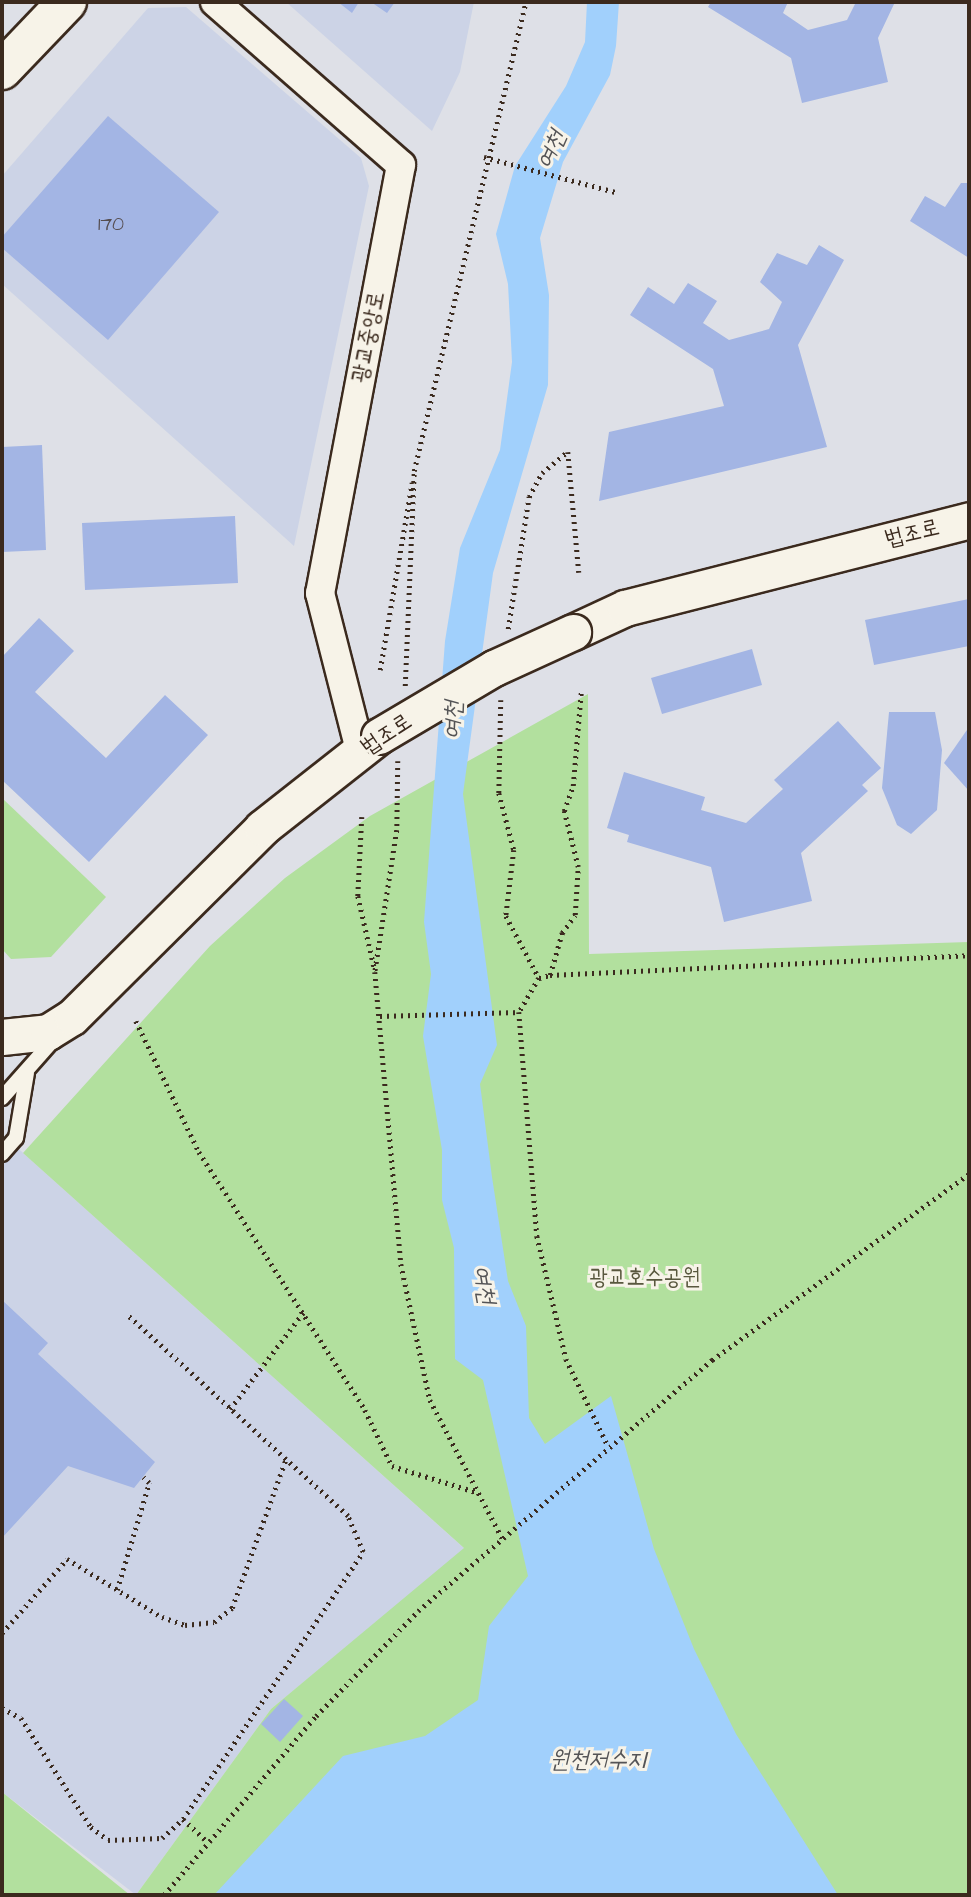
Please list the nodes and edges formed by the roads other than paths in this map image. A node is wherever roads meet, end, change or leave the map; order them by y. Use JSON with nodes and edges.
{"nodes":[{"id":1,"x":66,"y":2,"type":"edge"},
{"id":2,"x":215,"y":2,"type":"edge"},
{"id":3,"x":2,"y":70,"type":"edge"},
{"id":4,"x":969,"y":520,"type":"edge"},
{"id":5,"x":380,"y":743,"type":"junction"},
{"id":6,"x":72,"y":1017,"type":"junction"},
{"id":7,"x":2,"y":1037,"type":"edge"},
{"id":8,"x":27,"y":1073,"type":"junction"},
{"id":9,"x":2,"y":1098,"type":"edge"},
{"id":10,"x":2,"y":1154,"type":"edge"}],
"edges":[{"from":1,"to":3,"type":"main road"},
{"from":2,"to":5,"type":"street","name":"광교중앙로"},
{"from":4,"to":5,"type":"street","name":"법조로","bridge":true},
{"from":5,"to":6,"type":"street","name":"법조로"},
{"from":6,"to":7,"type":"street","name":"법조로"},
{"from":6,"to":8,"type":"lane"},
{"from":8,"to":9,"type":"lane"},
{"from":8,"to":10,"type":"lane"}]}
